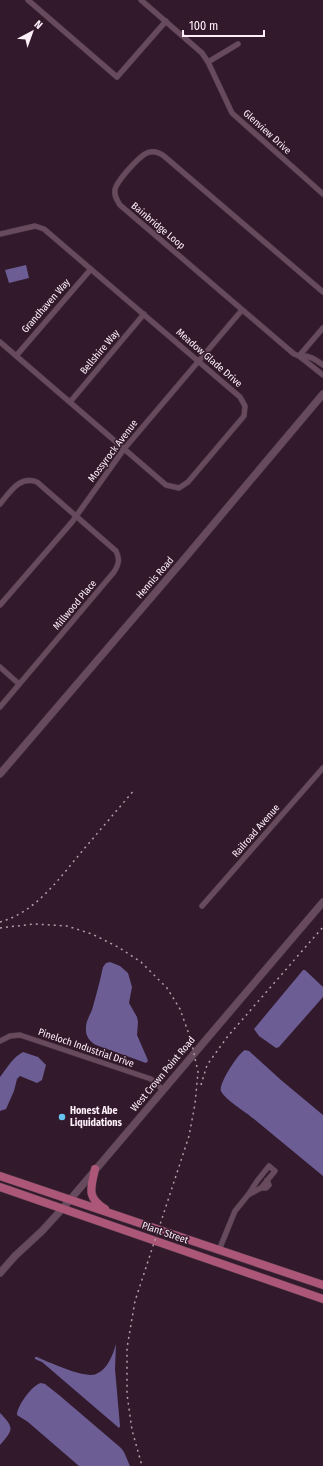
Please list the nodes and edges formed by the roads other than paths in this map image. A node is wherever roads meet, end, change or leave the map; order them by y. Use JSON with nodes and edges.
{"nodes":[{"id":1,"x":28,"y":0,"type":"edge"},
{"id":2,"x":141,"y":0,"type":"edge"},
{"id":3,"x":166,"y":22,"type":"junction"},
{"id":4,"x":238,"y":44,"type":"dead end"},
{"id":5,"x":208,"y":62,"type":"junction"},
{"id":6,"x":323,"y":194,"type":"edge"},
{"id":7,"x":0,"y":234,"type":"edge"},
{"id":8,"x":91,"y":269,"type":"junction"},
{"id":9,"x":323,"y":292,"type":"edge"},
{"id":10,"x":242,"y":310,"type":"junction"},
{"id":11,"x":144,"y":314,"type":"junction"},
{"id":12,"x":323,"y":328,"type":"edge"},
{"id":13,"x":0,"y":342,"type":"edge"},
{"id":14,"x":16,"y":356,"type":"junction"},
{"id":15,"x":299,"y":356,"type":"junction"},
{"id":16,"x":199,"y":361,"type":"junction"},
{"id":17,"x":323,"y":365,"type":"edge"},
{"id":18,"x":323,"y":375,"type":"edge"},
{"id":19,"x":323,"y":394,"type":"edge"},
{"id":20,"x":70,"y":402,"type":"junction"},
{"id":21,"x":124,"y":449,"type":"junction"},
{"id":22,"x":0,"y":504,"type":"edge"},
{"id":23,"x":77,"y":516,"type":"junction"},
{"id":24,"x":0,"y":605,"type":"edge"},
{"id":25,"x":0,"y":667,"type":"edge"},
{"id":26,"x":19,"y":684,"type":"junction"},
{"id":27,"x":0,"y":707,"type":"edge"},
{"id":28,"x":323,"y":768,"type":"edge"},
{"id":29,"x":0,"y":774,"type":"edge"},
{"id":30,"x":323,"y":902,"type":"edge"},
{"id":31,"x":202,"y":906,"type":"dead end"},
{"id":32,"x":0,"y":1041,"type":"edge"},
{"id":33,"x":163,"y":1090,"type":"junction"},
{"id":34,"x":95,"y":1169,"type":"junction"},
{"id":35,"x":0,"y":1176,"type":"edge"},
{"id":36,"x":0,"y":1187,"type":"edge"},
{"id":37,"x":248,"y":1195,"type":"junction"},
{"id":38,"x":69,"y":1200,"type":"junction"},
{"id":39,"x":63,"y":1208,"type":"junction"},
{"id":40,"x":118,"y":1217,"type":"junction"},
{"id":41,"x":219,"y":1250,"type":"junction"},
{"id":42,"x":202,"y":1257,"type":"junction"},
{"id":43,"x":244,"y":1258,"type":"junction"},
{"id":44,"x":225,"y":1265,"type":"junction"},
{"id":45,"x":0,"y":1273,"type":"edge"},
{"id":46,"x":323,"y":1285,"type":"edge"},
{"id":47,"x":323,"y":1299,"type":"edge"}],
"edges":[{"from":1,"to":3,"type":"street"},
{"from":2,"to":3,"type":"street","name":"Glenview Drive"},
{"from":3,"to":5,"type":"street","name":"Glenview Drive"},
{"from":4,"to":5,"type":"street"},
{"from":5,"to":6,"type":"street","name":"Glenview Drive"},
{"from":7,"to":8,"type":"street","name":"Meadow Glade Drive"},
{"from":8,"to":11,"type":"street","name":"Meadow Glade Drive"},
{"from":8,"to":14,"type":"street","name":"Grandhaven Way"},
{"from":9,"to":10,"type":"street","name":"Bainbridge Loop"},
{"from":10,"to":15,"type":"street","name":"Bainbridge Loop"},
{"from":10,"to":16,"type":"street","name":"Mossyrock Avenue"},
{"from":11,"to":16,"type":"street","name":"Meadow Glade Drive"},
{"from":11,"to":20,"type":"street","name":"Bellshire Way"},
{"from":12,"to":15,"type":"street"},
{"from":13,"to":14,"type":"street","name":"Meadow Glade Drive"},
{"from":14,"to":20,"type":"street","name":"Meadow Glade Drive"},
{"from":15,"to":17,"type":"street","name":"Bainbridge Loop"},
{"from":15,"to":18,"type":"street","name":"Bainbridge Loop"},
{"from":16,"to":21,"type":"street","name":"Mossyrock Avenue"},
{"from":16,"to":21,"type":"street","name":"Meadow Glade Drive"},
{"from":19,"to":29,"type":"street","name":"Hennis Road"},
{"from":20,"to":21,"type":"street","name":"Meadow Glade Drive"},
{"from":21,"to":23,"type":"street","name":"Mossyrock Avenue"},
{"from":22,"to":23,"type":"street","name":"Millwood Place"},
{"from":23,"to":24,"type":"street","name":"Mossyrock Avenue"},
{"from":23,"to":26,"type":"street","name":"Millwood Place"},
{"from":25,"to":26,"type":"street"},
{"from":26,"to":27,"type":"street","name":"Millwood Place"},
{"from":28,"to":31,"type":"street","name":"Railroad Avenue"},
{"from":30,"to":33,"type":"street","name":"West Crown Point Road"},
{"from":32,"to":33,"type":"street","name":"Pineloch Industrial Drive"},
{"from":33,"to":34,"type":"street","name":"West Crown Point Road"},
{"from":34,"to":38,"type":"street","name":"West Crown Point Road"},
{"from":34,"to":40,"type":"main road"},
{"from":35,"to":38,"type":"main road","name":"Plant Street"},
{"from":36,"to":39,"type":"main road","name":"Plant Street"},
{"from":37,"to":37,"type":"street"},
{"from":37,"to":41,"type":"street"},
{"from":38,"to":39,"type":"street","name":"West Crown Point Road"},
{"from":38,"to":40,"type":"main road","name":"Plant Street"},
{"from":39,"to":42,"type":"main road","name":"Plant Street"},
{"from":39,"to":45,"type":"street","name":"West Crown Point Road"},
{"from":40,"to":41,"type":"main road","name":"Plant Street"},
{"from":41,"to":42,"type":"main road"},
{"from":41,"to":43,"type":"main road","name":"Plant Street"},
{"from":42,"to":44,"type":"main road","name":"Plant Street"},
{"from":43,"to":44,"type":"main road"},
{"from":43,"to":46,"type":"main road","name":"Plant Street"},
{"from":44,"to":47,"type":"main road","name":"Plant Street"}]}
